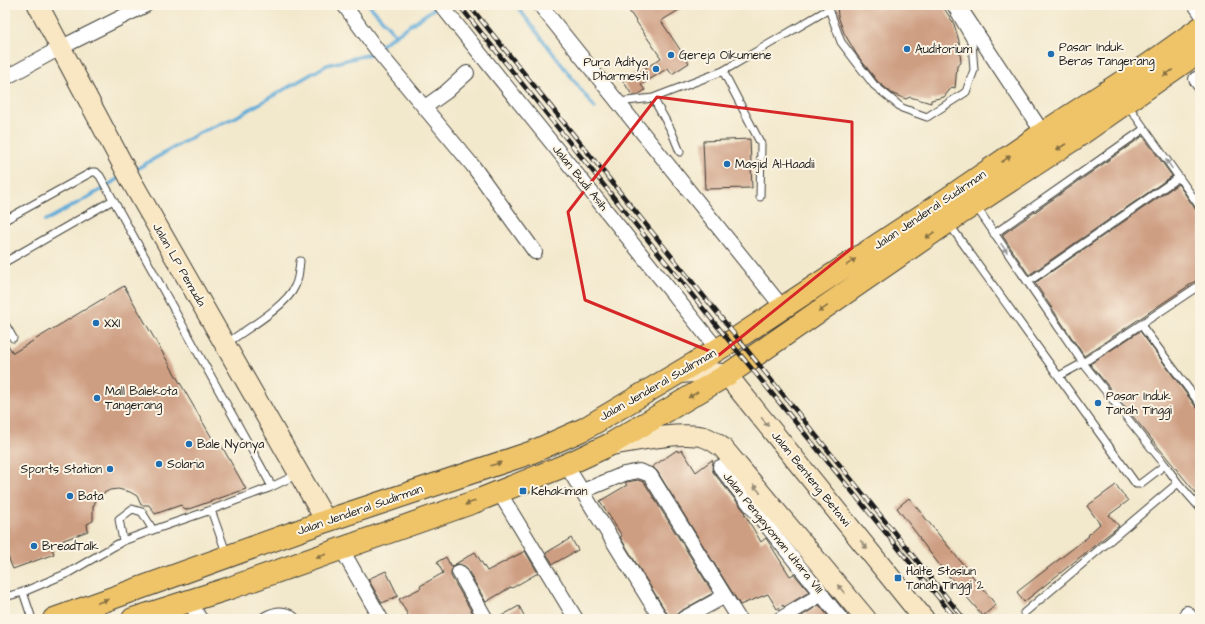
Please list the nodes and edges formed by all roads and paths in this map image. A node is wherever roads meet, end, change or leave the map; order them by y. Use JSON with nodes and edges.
{"nodes":[{"id":1,"x":38,"y":5,"type":"edge"},
{"id":2,"x":146,"y":5,"type":"edge"},
{"id":3,"x":344,"y":5,"type":"edge"},
{"id":4,"x":540,"y":5,"type":"edge"},
{"id":5,"x":950,"y":5,"type":"edge"},
{"id":6,"x":958,"y":5,"type":"edge"},
{"id":7,"x":1191,"y":5,"type":"edge"},
{"id":8,"x":828,"y":7,"type":"edge"},
{"id":9,"x":444,"y":8,"type":"edge"},
{"id":10,"x":1200,"y":18,"type":"edge"},
{"id":11,"x":1200,"y":28,"type":"edge"},
{"id":12,"x":60,"y":48,"type":"junction"},
{"id":13,"x":1200,"y":51,"type":"edge"},
{"id":14,"x":723,"y":71,"type":"junction"},
{"id":15,"x":467,"y":73,"type":"dead end"},
{"id":16,"x":5,"y":78,"type":"edge"},
{"id":17,"x":1120,"y":95,"type":"junction"},
{"id":18,"x":653,"y":98,"type":"junction"},
{"id":19,"x":618,"y":102,"type":"junction"},
{"id":20,"x":425,"y":107,"type":"junction"},
{"id":21,"x":1144,"y":129,"type":"junction"},
{"id":22,"x":1043,"y":133,"type":"junction"},
{"id":23,"x":680,"y":152,"type":"dead end"},
{"id":24,"x":1179,"y":177,"type":"junction"},
{"id":25,"x":760,"y":197,"type":"dead end"},
{"id":26,"x":112,"y":198,"type":"junction"},
{"id":27,"x":974,"y":204,"type":"junction"},
{"id":28,"x":1200,"y":207,"type":"edge"},
{"id":29,"x":5,"y":220,"type":"edge"},
{"id":30,"x":948,"y":222,"type":"junction"},
{"id":31,"x":994,"y":234,"type":"junction"},
{"id":32,"x":535,"y":252,"type":"dead end"},
{"id":33,"x":300,"y":261,"type":"dead end"},
{"id":34,"x":5,"y":262,"type":"edge"},
{"id":35,"x":1028,"y":282,"type":"junction"},
{"id":36,"x":1200,"y":286,"type":"edge"},
{"id":37,"x":783,"y":308,"type":"junction"},
{"id":38,"x":5,"y":324,"type":"edge"},
{"id":39,"x":1141,"y":325,"type":"junction"},
{"id":40,"x":13,"y":338,"type":"dead end"},
{"id":41,"x":225,"y":345,"type":"junction"},
{"id":42,"x":718,"y":350,"type":"junction"},
{"id":43,"x":1083,"y":362,"type":"junction"},
{"id":44,"x":679,"y":373,"type":"junction"},
{"id":45,"x":727,"y":375,"type":"junction"},
{"id":46,"x":1059,"y":376,"type":"junction"},
{"id":47,"x":1200,"y":404,"type":"edge"},
{"id":48,"x":614,"y":411,"type":"junction"},
{"id":49,"x":618,"y":440,"type":"junction"},
{"id":50,"x":566,"y":465,"type":"junction"},
{"id":51,"x":1166,"y":465,"type":"junction"},
{"id":52,"x":720,"y":467,"type":"dead end"},
{"id":53,"x":298,"y":474,"type":"junction"},
{"id":54,"x":1178,"y":482,"type":"junction"},
{"id":55,"x":270,"y":486,"type":"junction"},
{"id":56,"x":582,"y":491,"type":"junction"},
{"id":57,"x":499,"y":492,"type":"junction"},
{"id":58,"x":1200,"y":508,"type":"edge"},
{"id":59,"x":211,"y":510,"type":"junction"},
{"id":60,"x":326,"y":521,"type":"junction"},
{"id":61,"x":153,"y":530,"type":"junction"},
{"id":62,"x":123,"y":541,"type":"junction"},
{"id":63,"x":341,"y":548,"type":"junction"},
{"id":64,"x":228,"y":557,"type":"junction"},
{"id":65,"x":459,"y":572,"type":"dead end"},
{"id":66,"x":23,"y":592,"type":"junction"},
{"id":67,"x":822,"y":594,"type":"junction"},
{"id":68,"x":725,"y":596,"type":"junction"},
{"id":69,"x":5,"y":597,"type":"edge"},
{"id":70,"x":194,"y":610,"type":"edge"},
{"id":71,"x":1024,"y":613,"type":"dead end"},
{"id":72,"x":485,"y":618,"type":"edge"},
{"id":73,"x":32,"y":619,"type":"edge"},
{"id":74,"x":54,"y":619,"type":"edge"},
{"id":75,"x":133,"y":619,"type":"edge"},
{"id":76,"x":266,"y":619,"type":"edge"},
{"id":77,"x":292,"y":619,"type":"edge"},
{"id":78,"x":381,"y":619,"type":"edge"},
{"id":79,"x":576,"y":619,"type":"edge"},
{"id":80,"x":661,"y":619,"type":"edge"},
{"id":81,"x":683,"y":619,"type":"edge"},
{"id":82,"x":739,"y":619,"type":"edge"},
{"id":83,"x":780,"y":619,"type":"edge"},
{"id":84,"x":841,"y":619,"type":"edge"},
{"id":85,"x":866,"y":619,"type":"edge"},
{"id":86,"x":924,"y":619,"type":"edge"}],
"edges":[{"from":1,"to":12,"type":"main road","name":"Jalan LP Pemuda"},
{"from":2,"to":12,"type":"street"},
{"from":3,"to":20,"type":"street"},
{"from":4,"to":19,"type":"street"},
{"from":5,"to":8,"type":"lane"},
{"from":6,"to":22,"type":"street"},
{"from":7,"to":10,"type":"lane"},
{"from":8,"to":14,"type":"lane"},
{"from":9,"to":42,"type":"street","name":"Jalan Budi Asih"},
{"from":11,"to":17,"type":"main road","name":"Jalan Jenderal Sudirman"},
{"from":12,"to":16,"type":"street"},
{"from":12,"to":41,"type":"main road","name":"Jalan LP Pemuda"},
{"from":13,"to":17,"type":"main road","name":"Jalan Jenderal Sudirman","one_way":true},
{"from":14,"to":18,"type":"lane"},
{"from":14,"to":25,"type":"lane"},
{"from":15,"to":20,"type":"street"},
{"from":17,"to":21,"type":"lane"},
{"from":17,"to":22,"type":"main road","name":"Jalan Jenderal Sudirman"},
{"from":17,"to":27,"type":"main road","name":"Jalan Jenderal Sudirman","one_way":true},
{"from":18,"to":19,"type":"lane"},
{"from":18,"to":23,"type":"lane"},
{"from":19,"to":37,"type":"street"},
{"from":20,"to":32,"type":"street"},
{"from":24,"to":21,"type":"lane","one_way":true},
{"from":21,"to":31,"type":"lane"},
{"from":37,"to":22,"type":"main road","name":"Jalan Jenderal Sudirman","one_way":true},
{"from":24,"to":28,"type":"lane"},
{"from":24,"to":35,"type":"lane"},
{"from":26,"to":29,"type":"lane"},
{"from":26,"to":34,"type":"lane"},
{"from":26,"to":55,"type":"lane"},
{"from":27,"to":30,"type":"main road","name":"Jalan Jenderal Sudirman"},
{"from":27,"to":31,"type":"lane"},
{"from":30,"to":45,"type":"main road","name":"Jalan Jenderal Sudirman","one_way":true},
{"from":30,"to":46,"type":"lane"},
{"from":31,"to":35,"type":"lane","one_way":true},
{"from":33,"to":41,"type":"lane"},
{"from":35,"to":43,"type":"lane"},
{"from":36,"to":39,"type":"lane"},
{"from":37,"to":42,"type":"main road","name":"Jalan Jenderal Sudirman"},
{"from":38,"to":40,"type":"lane"},
{"from":39,"to":43,"type":"lane"},
{"from":39,"to":47,"type":"lane"},
{"from":41,"to":53,"type":"main road","name":"Jalan LP Pemuda"},
{"from":42,"to":44,"type":"main road","name":"Jalan Jenderal Sudirman"},
{"from":43,"to":46,"type":"lane"},
{"from":43,"to":51,"type":"lane"},
{"from":44,"to":45,"type":"main road"},
{"from":44,"to":48,"type":"main road","name":"Jalan Jenderal Sudirman"},
{"from":45,"to":49,"type":"main road","name":"Jalan Jenderal Sudirman","one_way":true},
{"from":45,"to":86,"type":"main road","name":"Jalan Benteng Betawi","one_way":true},
{"from":46,"to":51,"type":"lane"},
{"from":48,"to":49,"type":"main road"},
{"from":60,"to":48,"type":"main road","name":"Jalan Jenderal Sudirman","one_way":true},
{"from":49,"to":50,"type":"main road","name":"Jalan Jenderal Sudirman"},
{"from":85,"to":49,"type":"main road","one_way":true},
{"from":50,"to":56,"type":"street"},
{"from":50,"to":57,"type":"main road","name":"Jalan Jenderal Sudirman"},
{"from":51,"to":54,"type":"lane"},
{"from":52,"to":67,"type":"street","name":"Jalan Pengayoman Utara VIII"},
{"from":53,"to":55,"type":"lane"},
{"from":53,"to":60,"type":"main road","name":"Jalan LP Pemuda"},
{"from":54,"to":58,"type":"lane"},
{"from":54,"to":71,"type":"lane"},
{"from":55,"to":59,"type":"lane"},
{"from":56,"to":68,"type":"street"},
{"from":56,"to":80,"type":"street"},
{"from":57,"to":63,"type":"main road","name":"Jalan Jenderal Sudirman","one_way":true},
{"from":57,"to":79,"type":"street"},
{"from":59,"to":61,"type":"lane"},
{"from":59,"to":64,"type":"lane"},
{"from":60,"to":64,"type":"main road","name":"Jalan Jenderal Sudirman"},
{"from":61,"to":62,"type":"lane"},
{"from":61,"to":62,"type":"lane"},
{"from":62,"to":66,"type":"lane"},
{"from":63,"to":70,"type":"main road","name":"Jalan Jenderal Sudirman","one_way":true},
{"from":63,"to":78,"type":"street"},
{"from":74,"to":64,"type":"main road","name":"Jalan Jenderal Sudirman","one_way":true},
{"from":65,"to":72,"type":"street"},
{"from":66,"to":69,"type":"lane"},
{"from":66,"to":73,"type":"lane"},
{"from":67,"to":83,"type":"street"},
{"from":67,"to":84,"type":"street","name":"Jalan Pengayoman Utara VIII"},
{"from":68,"to":81,"type":"street"},
{"from":68,"to":82,"type":"street"},
{"from":70,"to":75,"type":"main road","name":"Jalan Jenderal Sudirman"},
{"from":76,"to":77,"type":"street"}]}
